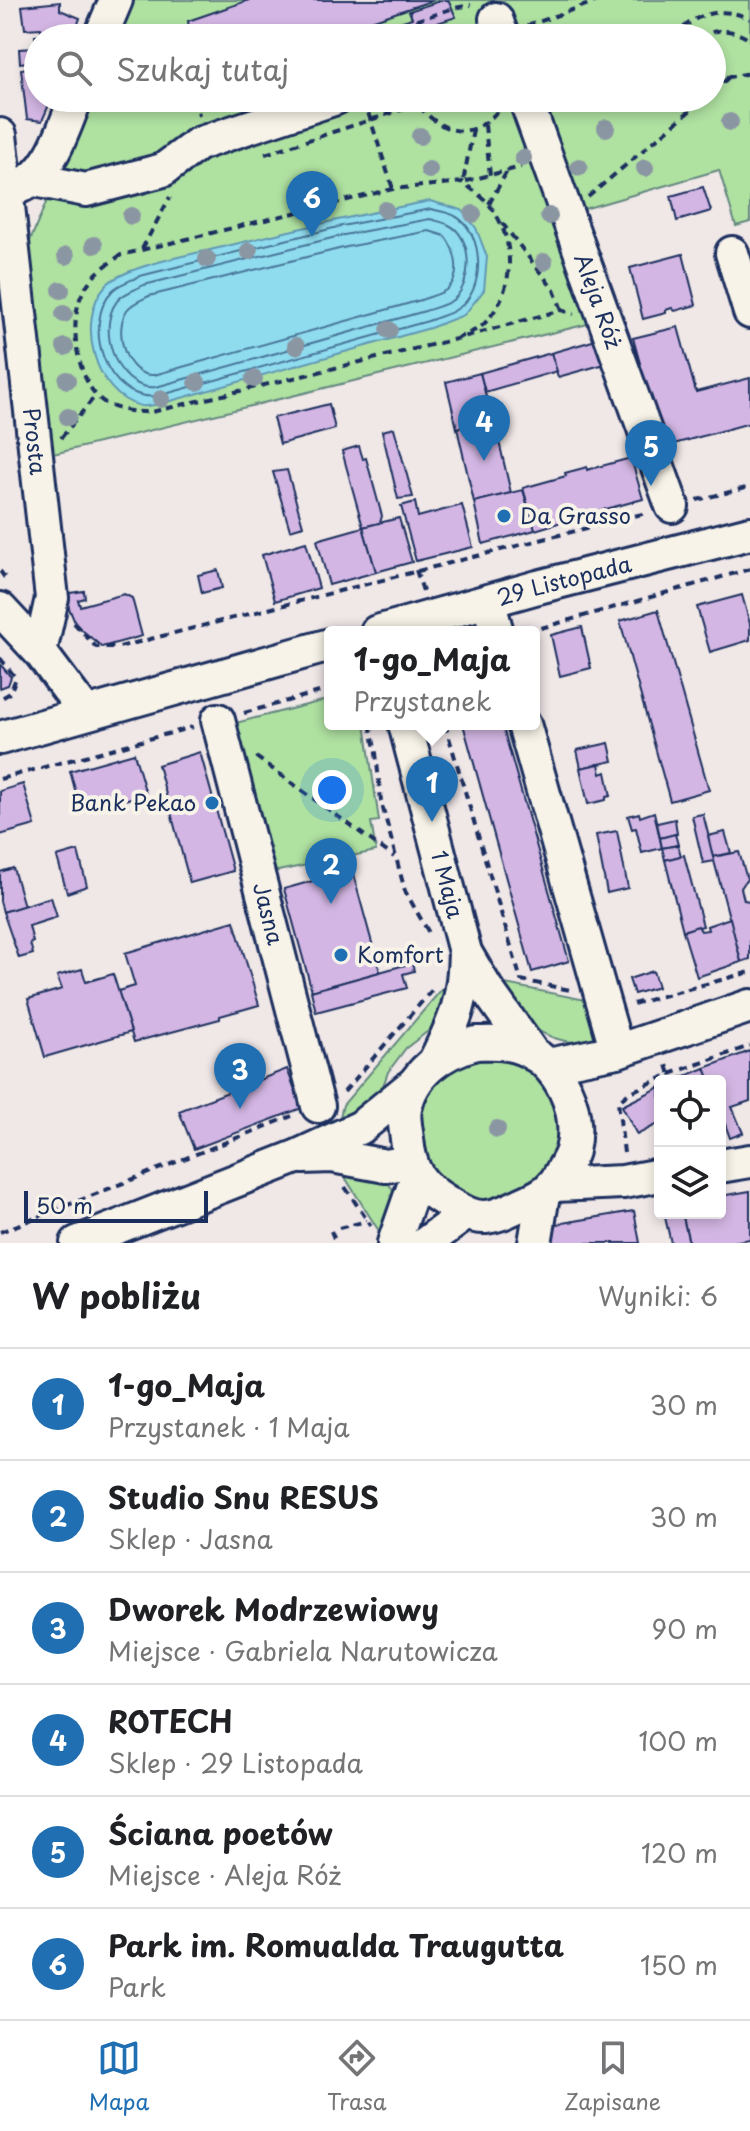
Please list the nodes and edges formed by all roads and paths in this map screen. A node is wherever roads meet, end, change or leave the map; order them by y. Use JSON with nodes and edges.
{"nodes":[{"id":1,"x":116,"y":0,"type":"edge"},
{"id":2,"x":451,"y":0,"type":"edge"},
{"id":3,"x":462,"y":0,"type":"edge"},
{"id":4,"x":600,"y":0,"type":"edge"},
{"id":5,"x":454,"y":8,"type":"junction"},
{"id":6,"x":750,"y":19,"type":"edge"},
{"id":7,"x":106,"y":24,"type":"edge"},
{"id":8,"x":405,"y":24,"type":"edge"},
{"id":9,"x":523,"y":24,"type":"edge"},
{"id":10,"x":687,"y":24,"type":"edge"},
{"id":11,"x":726,"y":31,"type":"edge"},
{"id":12,"x":750,"y":40,"type":"edge"},
{"id":13,"x":750,"y":73,"type":"edge"},
{"id":14,"x":726,"y":77,"type":"edge"},
{"id":15,"x":729,"y":77,"type":"junction"},
{"id":16,"x":726,"y":80,"type":"edge"},
{"id":17,"x":70,"y":112,"type":"edge"},
{"id":18,"x":199,"y":112,"type":"edge"},
{"id":19,"x":294,"y":112,"type":"edge"},
{"id":20,"x":368,"y":112,"type":"edge"},
{"id":21,"x":399,"y":112,"type":"edge"},
{"id":22,"x":425,"y":112,"type":"edge"},
{"id":23,"x":498,"y":112,"type":"edge"},
{"id":24,"x":530,"y":112,"type":"edge"},
{"id":25,"x":688,"y":112,"type":"edge"},
{"id":26,"x":200,"y":117,"type":"dead end"},
{"id":27,"x":371,"y":122,"type":"junction"},
{"id":28,"x":485,"y":125,"type":"junction"},
{"id":29,"x":473,"y":130,"type":"junction"},
{"id":30,"x":0,"y":135,"type":"edge"},
{"id":31,"x":253,"y":158,"type":"dead end"},
{"id":32,"x":519,"y":168,"type":"dead end"},
{"id":33,"x":507,"y":171,"type":"junction"},
{"id":34,"x":490,"y":176,"type":"junction"},
{"id":35,"x":463,"y":182,"type":"junction"},
{"id":36,"x":176,"y":185,"type":"dead end"},
{"id":37,"x":14,"y":188,"type":"edge"},
{"id":38,"x":393,"y":189,"type":"junction"},
{"id":39,"x":489,"y":204,"type":"junction"},
{"id":40,"x":568,"y":214,"type":"junction"},
{"id":41,"x":500,"y":221,"type":"junction"},
{"id":42,"x":142,"y":250,"type":"junction"},
{"id":43,"x":732,"y":253,"type":"dead end"},
{"id":44,"x":750,"y":312,"type":"edge"},
{"id":45,"x":456,"y":339,"type":"junction"},
{"id":46,"x":96,"y":395,"type":"junction"},
{"id":47,"x":59,"y":440,"type":"dead end"},
{"id":48,"x":750,"y":487,"type":"edge"},
{"id":49,"x":672,"y":506,"type":"junction"},
{"id":50,"x":750,"y":533,"type":"edge"},
{"id":51,"x":750,"y":569,"type":"edge"},
{"id":52,"x":0,"y":571,"type":"edge"},
{"id":53,"x":6,"y":597,"type":"edge"},
{"id":54,"x":52,"y":598,"type":"junction"},
{"id":55,"x":488,"y":601,"type":"junction"},
{"id":56,"x":401,"y":626,"type":"edge"},
{"id":57,"x":495,"y":626,"type":"edge"},
{"id":58,"x":540,"y":628,"type":"edge"},
{"id":59,"x":324,"y":647,"type":"edge"},
{"id":60,"x":40,"y":652,"type":"junction"},
{"id":61,"x":0,"y":658,"type":"edge"},
{"id":62,"x":324,"y":691,"type":"edge"},
{"id":63,"x":0,"y":699,"type":"edge"},
{"id":64,"x":85,"y":712,"type":"junction"},
{"id":65,"x":220,"y":726,"type":"junction"},
{"id":66,"x":371,"y":730,"type":"edge"},
{"id":67,"x":407,"y":730,"type":"edge"},
{"id":68,"x":526,"y":730,"type":"edge"},
{"id":69,"x":0,"y":738,"type":"edge"},
{"id":70,"x":0,"y":779,"type":"edge"},
{"id":71,"x":396,"y":859,"type":"junction"},
{"id":72,"x":430,"y":937,"type":"dead end"},
{"id":73,"x":465,"y":952,"type":"junction"},
{"id":74,"x":750,"y":972,"type":"edge"},
{"id":75,"x":736,"y":977,"type":"dead end"},
{"id":76,"x":433,"y":989,"type":"dead end"},
{"id":77,"x":645,"y":1001,"type":"dead end"},
{"id":78,"x":750,"y":1006,"type":"edge"},
{"id":79,"x":659,"y":1037,"type":"junction"},
{"id":80,"x":750,"y":1046,"type":"edge"},
{"id":81,"x":617,"y":1051,"type":"junction"},
{"id":82,"x":541,"y":1060,"type":"junction"},
{"id":83,"x":425,"y":1072,"type":"junction"},
{"id":84,"x":670,"y":1074,"type":"junction"},
{"id":85,"x":318,"y":1106,"type":"junction"},
{"id":86,"x":296,"y":1157,"type":"junction"},
{"id":87,"x":750,"y":1161,"type":"edge"},
{"id":88,"x":726,"y":1165,"type":"edge"},
{"id":89,"x":413,"y":1169,"type":"junction"},
{"id":90,"x":654,"y":1176,"type":"edge"},
{"id":91,"x":623,"y":1182,"type":"junction"},
{"id":92,"x":549,"y":1190,"type":"junction"},
{"id":93,"x":367,"y":1221,"type":"dead end"},
{"id":94,"x":483,"y":1225,"type":"edge"},
{"id":95,"x":339,"y":1228,"type":"dead end"},
{"id":96,"x":331,"y":1231,"type":"dead end"},
{"id":97,"x":0,"y":1232,"type":"edge"},
{"id":98,"x":77,"y":1243,"type":"edge"},
{"id":99,"x":336,"y":1243,"type":"edge"},
{"id":100,"x":394,"y":1243,"type":"edge"},
{"id":101,"x":426,"y":1243,"type":"edge"},
{"id":102,"x":535,"y":1243,"type":"edge"}],
"edges":[{"from":1,"to":7,"type":"street"},
{"from":2,"to":5,"type":"path"},
{"from":3,"to":5,"type":"path"},
{"from":4,"to":9,"type":"path"},
{"from":5,"to":8,"type":"path"},
{"from":6,"to":10,"type":"path"},
{"from":11,"to":12,"type":"path"},
{"from":13,"to":15,"type":"path"},
{"from":14,"to":15,"type":"path"},
{"from":15,"to":16,"type":"path"},
{"from":17,"to":37,"type":"street"},
{"from":18,"to":26,"type":"path"},
{"from":19,"to":37,"type":"street"},
{"from":20,"to":27,"type":"path"},
{"from":21,"to":27,"type":"path"},
{"from":22,"to":29,"type":"path"},
{"from":23,"to":28,"type":"path"},
{"from":24,"to":40,"type":"street","name":"Aleja Róż"},
{"from":25,"to":40,"type":"path"},
{"from":27,"to":31,"type":"path"},
{"from":27,"to":38,"type":"path"},
{"from":28,"to":29,"type":"path"},
{"from":28,"to":34,"type":"path"},
{"from":29,"to":35,"type":"path"},
{"from":30,"to":37,"type":"street","name":"Prosta"},
{"from":32,"to":33,"type":"path"},
{"from":33,"to":34,"type":"path"},
{"from":33,"to":39,"type":"path"},
{"from":34,"to":35,"type":"path"},
{"from":35,"to":38,"type":"path"},
{"from":35,"to":39,"type":"path"},
{"from":36,"to":42,"type":"path"},
{"from":37,"to":54,"type":"street","name":"Prosta"},
{"from":38,"to":42,"type":"path"},
{"from":39,"to":41,"type":"path"},
{"from":40,"to":49,"type":"street","name":"Aleja Róż"},
{"from":41,"to":45,"type":"path"},
{"from":41,"to":45,"type":"path"},
{"from":42,"to":46,"type":"path"},
{"from":43,"to":44,"type":"street"},
{"from":45,"to":46,"type":"path"},
{"from":46,"to":47,"type":"path"},
{"from":48,"to":49,"type":"path"},
{"from":49,"to":54,"type":"path"},
{"from":50,"to":55,"type":"street","name":"29 Listopada"},
{"from":51,"to":58,"type":"path"},
{"from":52,"to":53,"type":"path"},
{"from":53,"to":60,"type":"street"},
{"from":54,"to":60,"type":"street","name":"Prosta"},
{"from":55,"to":56,"type":"street","name":"29 Listopada"},
{"from":55,"to":57,"type":"street"},
{"from":59,"to":64,"type":"street"},
{"from":60,"to":64,"type":"street"},
{"from":61,"to":63,"type":"path"},
{"from":62,"to":65,"type":"path"},
{"from":64,"to":69,"type":"street"},
{"from":65,"to":70,"type":"path"},
{"from":65,"to":71,"type":"path"},
{"from":65,"to":85,"type":"street","name":"Jasna"},
{"from":66,"to":71,"type":"path"},
{"from":67,"to":73,"type":"street","name":"1 Maja"},
{"from":68,"to":81,"type":"street"},
{"from":71,"to":72,"type":"path"},
{"from":73,"to":82,"type":"street","name":"1 Maja"},
{"from":73,"to":83,"type":"street","name":"1 Maja"},
{"from":74,"to":75,"type":"path"},
{"from":76,"to":85,"type":"path"},
{"from":77,"to":79,"type":"path"},
{"from":78,"to":79,"type":"street"},
{"from":79,"to":81,"type":"street"},
{"from":79,"to":84,"type":"path"},
{"from":80,"to":84,"type":"path"},
{"from":81,"to":82,"type":"street"},
{"from":82,"to":83,"type":"street"},
{"from":82,"to":92,"type":"street"},
{"from":83,"to":86,"type":"street"},
{"from":83,"to":89,"type":"street"},
{"from":84,"to":91,"type":"path"},
{"from":85,"to":97,"type":"path"},
{"from":86,"to":89,"type":"street"},
{"from":86,"to":98,"type":"street"},
{"from":87,"to":88,"type":"street"},
{"from":89,"to":94,"type":"street"},
{"from":89,"to":100,"type":"street"},
{"from":90,"to":91,"type":"street"},
{"from":91,"to":92,"type":"street"},
{"from":92,"to":94,"type":"street"},
{"from":92,"to":102,"type":"street"},
{"from":93,"to":95,"type":"path"},
{"from":94,"to":101,"type":"street"},
{"from":96,"to":99,"type":"path"}]}
